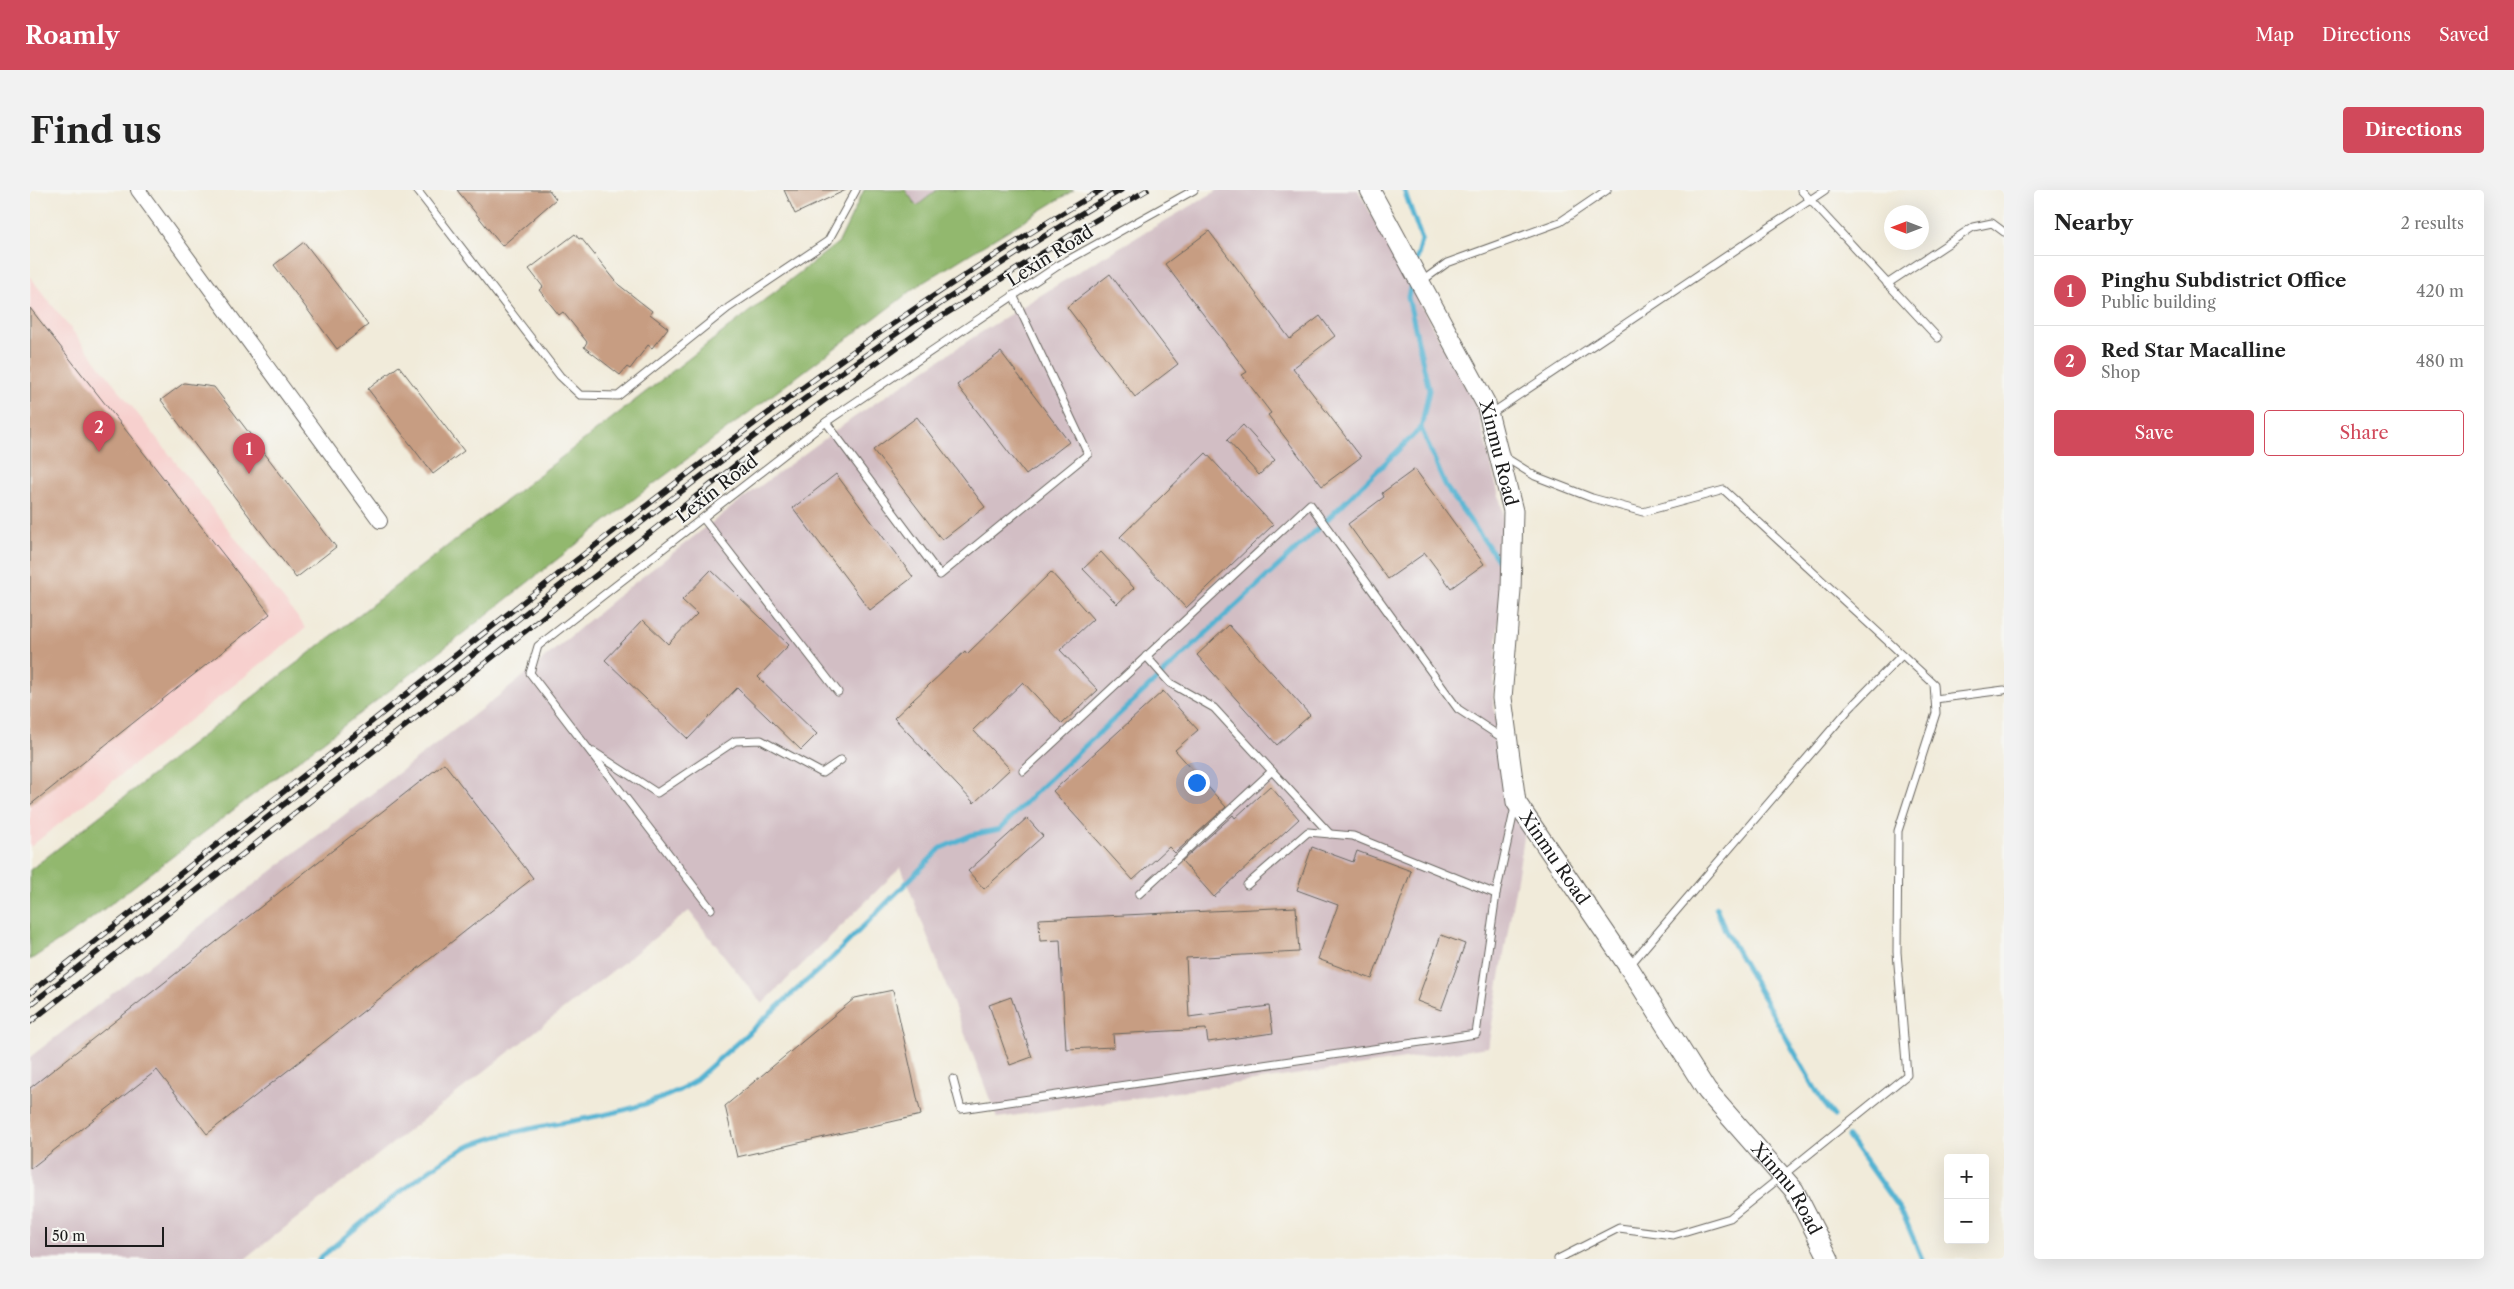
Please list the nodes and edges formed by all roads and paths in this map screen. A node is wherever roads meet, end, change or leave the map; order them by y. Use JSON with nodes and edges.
{"nodes":[{"id":1,"x":138,"y":190,"type":"edge"},
{"id":2,"x":417,"y":190,"type":"edge"},
{"id":3,"x":856,"y":190,"type":"edge"},
{"id":4,"x":1194,"y":190,"type":"edge"},
{"id":5,"x":1370,"y":190,"type":"edge"},
{"id":6,"x":1607,"y":190,"type":"edge"},
{"id":7,"x":1801,"y":190,"type":"edge"},
{"id":8,"x":1825,"y":190,"type":"edge"},
{"id":9,"x":1810,"y":201,"type":"junction"},
{"id":10,"x":2004,"y":232,"type":"edge"},
{"id":11,"x":1419,"y":283,"type":"junction"},
{"id":12,"x":1887,"y":284,"type":"junction"},
{"id":13,"x":1013,"y":296,"type":"junction"},
{"id":14,"x":1938,"y":338,"type":"dead end"},
{"id":15,"x":1489,"y":415,"type":"junction"},
{"id":16,"x":826,"y":422,"type":"junction"},
{"id":17,"x":1498,"y":453,"type":"junction"},
{"id":18,"x":703,"y":518,"type":"junction"},
{"id":19,"x":380,"y":520,"type":"dead end"},
{"id":20,"x":1902,"y":655,"type":"junction"},
{"id":21,"x":1146,"y":656,"type":"junction"},
{"id":22,"x":2004,"y":690,"type":"edge"},
{"id":23,"x":838,"y":692,"type":"dead end"},
{"id":24,"x":1935,"y":699,"type":"junction"},
{"id":25,"x":1508,"y":742,"type":"junction"},
{"id":26,"x":589,"y":750,"type":"junction"},
{"id":27,"x":841,"y":760,"type":"dead end"},
{"id":28,"x":1023,"y":771,"type":"dead end"},
{"id":29,"x":1272,"y":771,"type":"junction"},
{"id":30,"x":1516,"y":802,"type":"junction"},
{"id":31,"x":1330,"y":834,"type":"junction"},
{"id":32,"x":1247,"y":885,"type":"dead end"},
{"id":33,"x":1139,"y":894,"type":"dead end"},
{"id":34,"x":1496,"y":894,"type":"junction"},
{"id":35,"x":711,"y":909,"type":"dead end"},
{"id":36,"x":1628,"y":966,"type":"junction"},
{"id":37,"x":953,"y":1079,"type":"dead end"},
{"id":38,"x":1782,"y":1175,"type":"junction"},
{"id":39,"x":1558,"y":1259,"type":"edge"},
{"id":40,"x":1829,"y":1259,"type":"edge"}],
"edges":[{"from":1,"to":19,"type":"street"},
{"from":2,"to":3,"type":"lane"},
{"from":4,"to":13,"type":"lane","name":"Lexin Road"},
{"from":5,"to":11,"type":"street","name":"Xinmu Road"},
{"from":6,"to":11,"type":"lane"},
{"from":7,"to":9,"type":"lane"},
{"from":8,"to":9,"type":"lane"},
{"from":9,"to":12,"type":"lane"},
{"from":9,"to":15,"type":"lane"},
{"from":10,"to":12,"type":"lane"},
{"from":11,"to":15,"type":"street","name":"Xinmu Road"},
{"from":12,"to":14,"type":"lane"},
{"from":13,"to":16,"type":"lane","name":"Lexin Road"},
{"from":13,"to":16,"type":"lane"},
{"from":15,"to":17,"type":"street","name":"Xinmu Road"},
{"from":16,"to":18,"type":"lane","name":"Lexin Road"},
{"from":17,"to":20,"type":"lane"},
{"from":17,"to":25,"type":"street","name":"Xinmu Road"},
{"from":18,"to":23,"type":"lane"},
{"from":18,"to":26,"type":"lane","name":"Lexin Road"},
{"from":20,"to":24,"type":"lane"},
{"from":20,"to":36,"type":"lane"},
{"from":21,"to":25,"type":"lane"},
{"from":21,"to":28,"type":"lane"},
{"from":21,"to":29,"type":"lane"},
{"from":22,"to":24,"type":"lane"},
{"from":24,"to":38,"type":"lane"},
{"from":25,"to":30,"type":"street","name":"Xinmu Road"},
{"from":26,"to":27,"type":"lane"},
{"from":26,"to":35,"type":"lane","name":"Lexin Road"},
{"from":29,"to":31,"type":"lane"},
{"from":29,"to":33,"type":"lane"},
{"from":30,"to":34,"type":"lane"},
{"from":30,"to":36,"type":"street","name":"Xinmu Road"},
{"from":31,"to":32,"type":"lane"},
{"from":31,"to":34,"type":"lane"},
{"from":34,"to":37,"type":"lane"},
{"from":36,"to":38,"type":"street","name":"Xinmu Road"},
{"from":38,"to":39,"type":"lane"},
{"from":38,"to":40,"type":"street","name":"Xinmu Road"}]}
